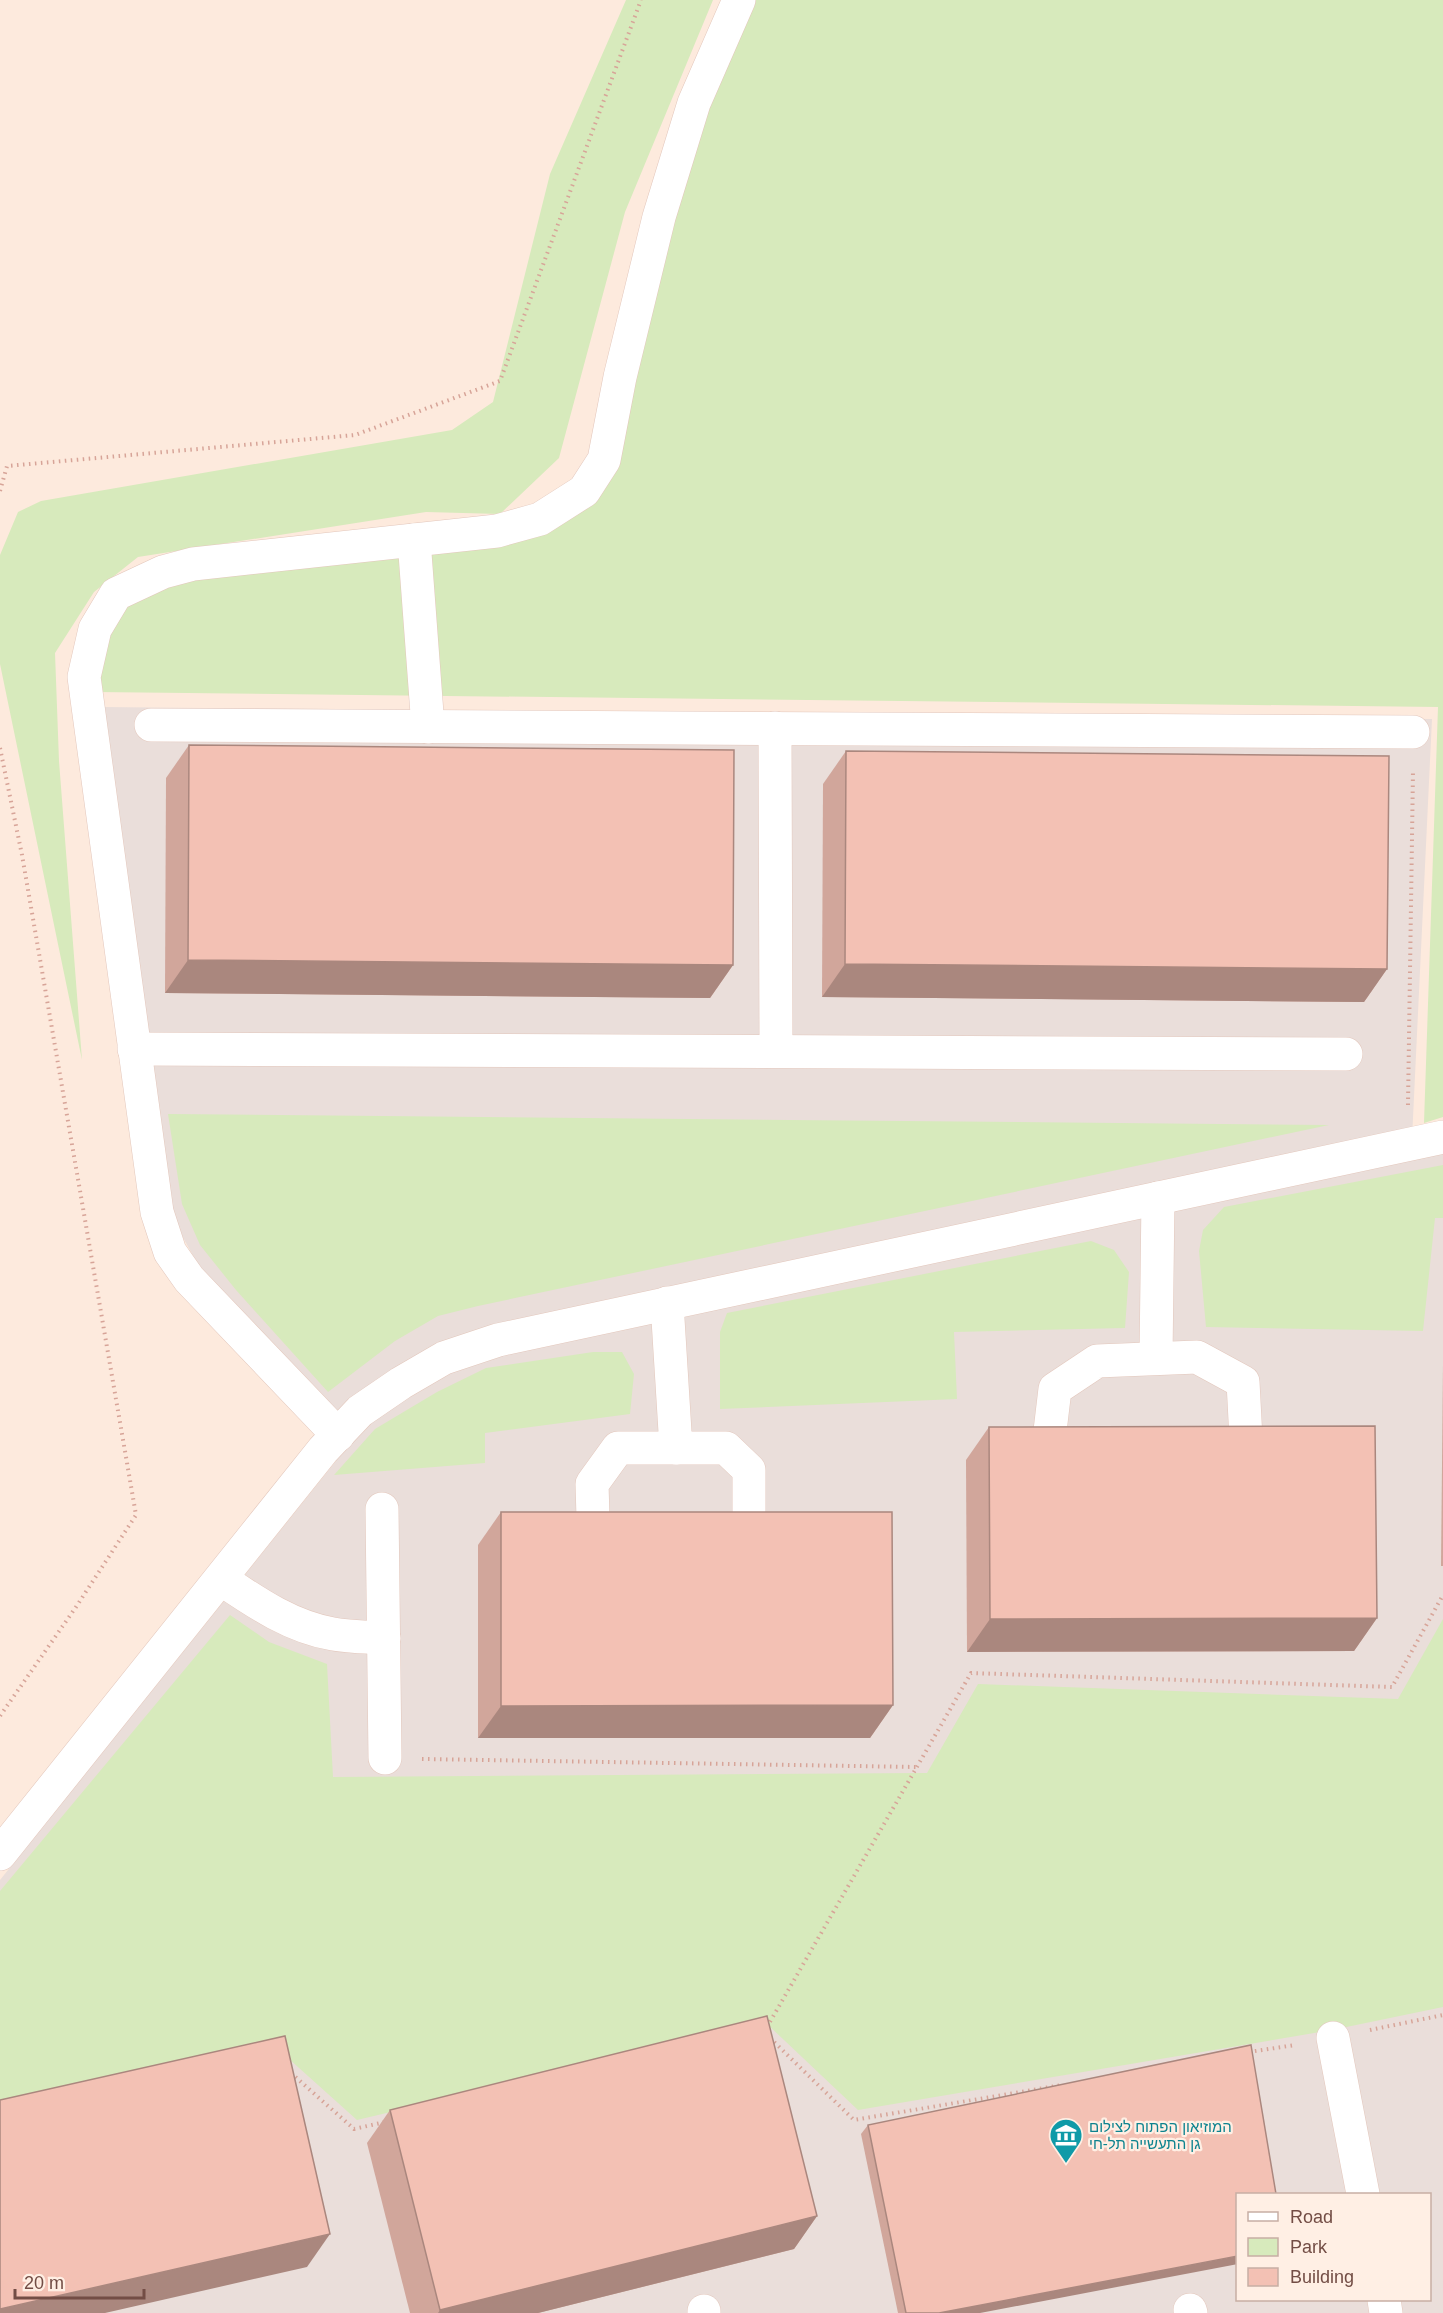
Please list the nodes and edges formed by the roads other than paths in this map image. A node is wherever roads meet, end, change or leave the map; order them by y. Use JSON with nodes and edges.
{"nodes":[{"id":1,"x":739,"y":0,"type":"edge"},
{"id":2,"x":414,"y":540,"type":"junction"},
{"id":3,"x":151,"y":725,"type":"dead end"},
{"id":4,"x":428,"y":727,"type":"junction"},
{"id":5,"x":775,"y":728,"type":"junction"},
{"id":6,"x":1413,"y":732,"type":"road end"},
{"id":7,"x":134,"y":1049,"type":"junction"},
{"id":8,"x":776,"y":1051,"type":"junction"},
{"id":9,"x":1346,"y":1054,"type":"dead end"},
{"id":10,"x":1443,"y":1137,"type":"edge"},
{"id":11,"x":1158,"y":1198,"type":"junction"},
{"id":12,"x":667,"y":1303,"type":"junction"},
{"id":13,"x":1156,"y":1358,"type":"junction"},
{"id":14,"x":1050,"y":1431,"type":"edge"},
{"id":15,"x":338,"y":1435,"type":"junction"},
{"id":16,"x":1246,"y":1438,"type":"edge"},
{"id":17,"x":676,"y":1448,"type":"junction"},
{"id":18,"x":382,"y":1509,"type":"dead end"},
{"id":19,"x":593,"y":1517,"type":"edge"},
{"id":20,"x":749,"y":1518,"type":"edge"},
{"id":21,"x":221,"y":1579,"type":"junction"},
{"id":22,"x":384,"y":1638,"type":"junction"},
{"id":23,"x":385,"y":1758,"type":"road end"},
{"id":24,"x":0,"y":1854,"type":"edge"},
{"id":25,"x":1333,"y":2038,"type":"road end"},
{"id":26,"x":1363,"y":2193,"type":"edge"}],
"edges":[{"from":1,"to":2,"type":"street"},
{"from":2,"to":4,"type":"street"},
{"from":2,"to":7,"type":"street"},
{"from":3,"to":4,"type":"street"},
{"from":4,"to":5,"type":"street"},
{"from":5,"to":6,"type":"street"},
{"from":5,"to":8,"type":"street"},
{"from":7,"to":8,"type":"street"},
{"from":7,"to":15,"type":"street"},
{"from":8,"to":9,"type":"street"},
{"from":10,"to":11,"type":"street"},
{"from":11,"to":12,"type":"street"},
{"from":11,"to":13,"type":"street"},
{"from":12,"to":15,"type":"street"},
{"from":12,"to":17,"type":"street"},
{"from":13,"to":14,"type":"street"},
{"from":13,"to":16,"type":"street"},
{"from":15,"to":21,"type":"street"},
{"from":17,"to":19,"type":"street"},
{"from":17,"to":20,"type":"street"},
{"from":18,"to":22,"type":"street"},
{"from":21,"to":22,"type":"street"},
{"from":21,"to":24,"type":"street"},
{"from":22,"to":23,"type":"street"},
{"from":25,"to":26,"type":"street"}]}
